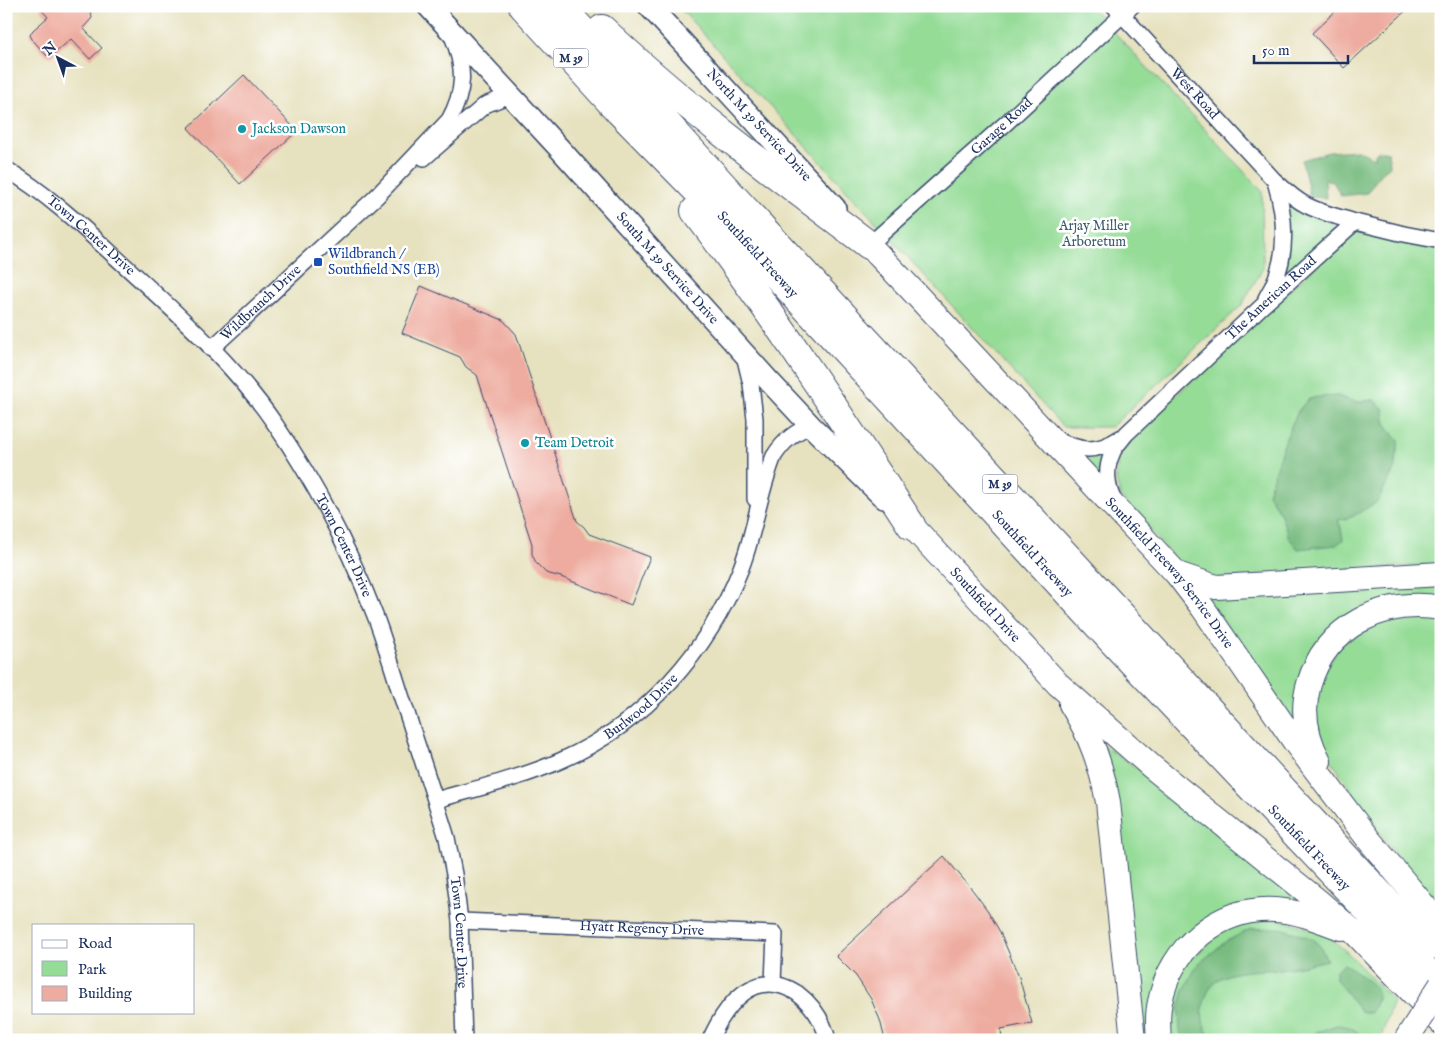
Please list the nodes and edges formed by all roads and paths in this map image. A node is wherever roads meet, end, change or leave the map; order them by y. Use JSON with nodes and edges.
{"nodes":[{"id":1,"x":428,"y":6,"type":"edge"},
{"id":2,"x":523,"y":6,"type":"edge"},
{"id":3,"x":560,"y":6,"type":"edge"},
{"id":4,"x":578,"y":6,"type":"edge"},
{"id":5,"x":649,"y":6,"type":"edge"},
{"id":6,"x":1122,"y":9,"type":"edge"},
{"id":7,"x":450,"y":30,"type":"junction"},
{"id":8,"x":510,"y":95,"type":"junction"},
{"id":9,"x":619,"y":111,"type":"junction"},
{"id":10,"x":6,"y":169,"type":"edge"},
{"id":11,"x":1274,"y":180,"type":"junction"},
{"id":12,"x":376,"y":197,"type":"junction"},
{"id":13,"x":1355,"y":222,"type":"junction"},
{"id":14,"x":1441,"y":241,"type":"edge"},
{"id":15,"x":869,"y":245,"type":"junction"},
{"id":16,"x":1260,"y":308,"type":"junction"},
{"id":17,"x":211,"y":349,"type":"junction"},
{"id":18,"x":744,"y":354,"type":"junction"},
{"id":19,"x":811,"y":426,"type":"junction"},
{"id":20,"x":1047,"y":434,"type":"junction"},
{"id":21,"x":1126,"y":434,"type":"junction"},
{"id":22,"x":1120,"y":513,"type":"junction"},
{"id":23,"x":755,"y":515,"type":"junction"},
{"id":24,"x":911,"y":525,"type":"junction"},
{"id":25,"x":1177,"y":574,"type":"junction"},
{"id":26,"x":1441,"y":574,"type":"edge"},
{"id":27,"x":1441,"y":608,"type":"edge"},
{"id":28,"x":1058,"y":684,"type":"junction"},
{"id":29,"x":436,"y":800,"type":"junction"},
{"id":30,"x":1346,"y":808,"type":"junction"},
{"id":31,"x":460,"y":921,"type":"junction"},
{"id":32,"x":1441,"y":926,"type":"edge"},
{"id":33,"x":1356,"y":934,"type":"junction"},
{"id":34,"x":1441,"y":960,"type":"edge"},
{"id":35,"x":773,"y":983,"type":"junction"},
{"id":36,"x":1441,"y":986,"type":"edge"},
{"id":37,"x":1441,"y":1022,"type":"edge"},
{"id":38,"x":464,"y":1040,"type":"edge"},
{"id":39,"x":710,"y":1040,"type":"edge"},
{"id":40,"x":828,"y":1040,"type":"edge"},
{"id":41,"x":1133,"y":1040,"type":"edge"},
{"id":42,"x":1159,"y":1040,"type":"edge"},
{"id":43,"x":1406,"y":1040,"type":"edge"}],
"edges":[{"from":1,"to":7,"type":"main road","name":"South M 39 Service Drive"},
{"from":2,"to":9,"type":"highway","name":"Southfield Freeway","number":"M 39"},
{"from":3,"to":34,"type":"highway","name":"Southfield Freeway","number":"M 39"},
{"from":4,"to":15,"type":"highway"},
{"from":5,"to":15,"type":"main road","name":"North M 39 Service Drive"},
{"from":6,"to":11,"type":"street","name":"West Road"},
{"from":6,"to":15,"type":"street","name":"Garage Road"},
{"from":7,"to":8,"type":"main road","name":"South M 39 Service Drive"},
{"from":7,"to":12,"type":"street","name":"Wildbranch Drive"},
{"from":8,"to":12,"type":"street","name":"Wildbranch Drive"},
{"from":8,"to":18,"type":"main road","name":"South M 39 Service Drive"},
{"from":9,"to":24,"type":"highway"},
{"from":9,"to":36,"type":"highway","name":"Southfield Freeway","number":"M 39"},
{"from":10,"to":17,"type":"street","name":"Town Center Drive"},
{"from":11,"to":13,"type":"street","name":"West Road"},
{"from":11,"to":16,"type":"street","name":"West Road"},
{"from":12,"to":17,"type":"street","name":"Wildbranch Drive"},
{"from":13,"to":14,"type":"street"},
{"from":13,"to":16,"type":"street","name":"The American Road"},
{"from":15,"to":20,"type":"main road","name":"Southfield Freeway Service Drive"},
{"from":16,"to":21,"type":"street","name":"The American Road"},
{"from":17,"to":29,"type":"street","name":"Town Center Drive"},
{"from":18,"to":19,"type":"main road","name":"South M 39 Service Drive"},
{"from":18,"to":23,"type":"street","name":"Burlwood Drive"},
{"from":19,"to":23,"type":"street","name":"Burlwood Drive"},
{"from":19,"to":24,"type":"main road","name":"South M 39 Service Drive"},
{"from":20,"to":21,"type":"street","name":"The American Road"},
{"from":20,"to":22,"type":"main road","name":"Southfield Freeway Service Drive"},
{"from":21,"to":22,"type":"street","name":"The American Road"},
{"from":22,"to":25,"type":"main road","name":"Southfield Freeway Service Drive"},
{"from":23,"to":29,"type":"street","name":"Burlwood Drive"},
{"from":24,"to":28,"type":"main road","name":"Southfield Drive"},
{"from":25,"to":26,"type":"main road"},
{"from":25,"to":30,"type":"main road","name":"Southfield Freeway Service Drive"},
{"from":27,"to":30,"type":"main road"},
{"from":28,"to":33,"type":"main road","name":"Southfield Freeway"},
{"from":28,"to":41,"type":"main road"},
{"from":29,"to":31,"type":"street","name":"Town Center Drive"},
{"from":30,"to":32,"type":"main road","name":"Southfield Freeway Service Drive"},
{"from":31,"to":35,"type":"street","name":"Hyatt Regency Drive"},
{"from":31,"to":38,"type":"street","name":"Town Center Drive"},
{"from":33,"to":37,"type":"main road"},
{"from":33,"to":42,"type":"main road"},
{"from":35,"to":39,"type":"street"},
{"from":35,"to":40,"type":"street"},
{"from":36,"to":43,"type":"main road","bridge":true}]}
